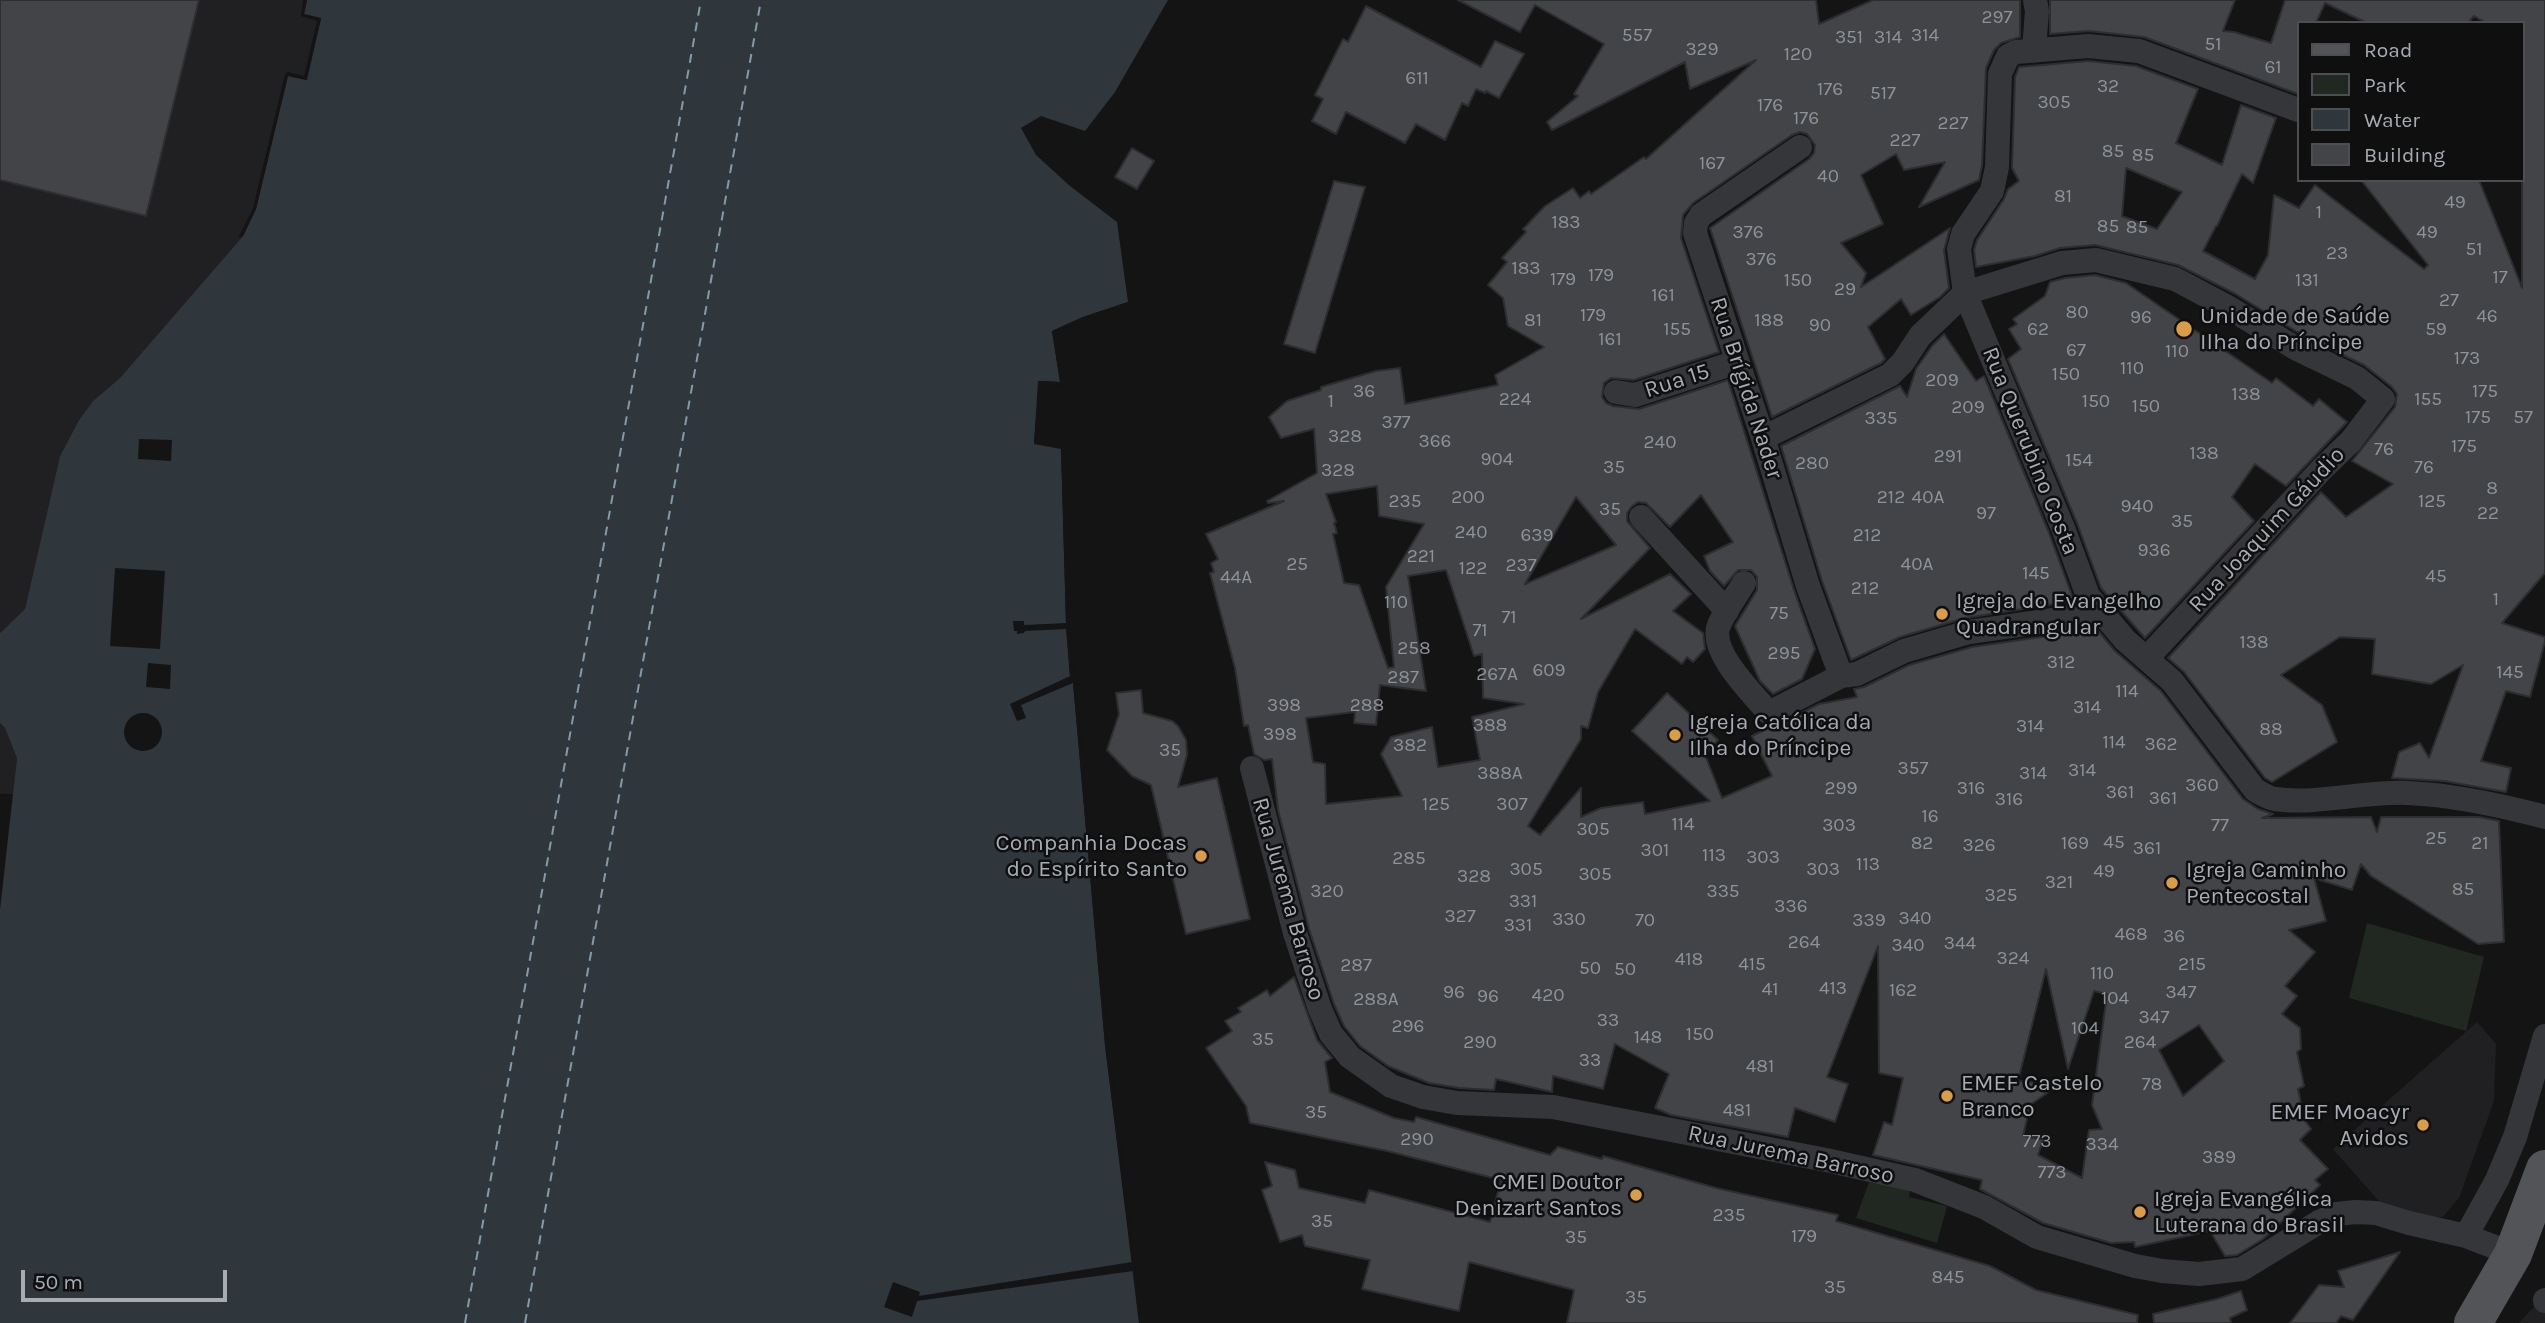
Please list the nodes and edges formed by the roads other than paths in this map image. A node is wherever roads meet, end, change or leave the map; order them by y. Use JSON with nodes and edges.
{"nodes":[{"id":1,"x":2035,"y":0,"type":"edge"},
{"id":2,"x":2034,"y":49,"type":"junction"},
{"id":3,"x":2296,"y":109,"type":"edge"},
{"id":4,"x":1800,"y":147,"type":"dead end"},
{"id":5,"x":1965,"y":293,"type":"junction"},
{"id":6,"x":1737,"y":362,"type":"junction"},
{"id":7,"x":1616,"y":392,"type":"dead end"},
{"id":8,"x":1763,"y":438,"type":"junction"},
{"id":9,"x":1641,"y":517,"type":"dead end"},
{"id":10,"x":1744,"y":583,"type":"dead end"},
{"id":11,"x":2099,"y":610,"type":"junction"},
{"id":12,"x":1727,"y":611,"type":"junction"},
{"id":13,"x":2147,"y":658,"type":"junction"},
{"id":14,"x":1841,"y":676,"type":"junction"},
{"id":15,"x":1252,"y":768,"type":"dead end"},
{"id":16,"x":2545,"y":817,"type":"edge"},
{"id":17,"x":2545,"y":1036,"type":"edge"},
{"id":18,"x":2545,"y":1169,"type":"edge"},
{"id":19,"x":2466,"y":1236,"type":"junction"},
{"id":20,"x":2513,"y":1254,"type":"junction"},
{"id":21,"x":2473,"y":1323,"type":"edge"}],
"edges":[{"from":1,"to":2,"type":"street"},
{"from":2,"to":3,"type":"street"},
{"from":2,"to":5,"type":"street","name":"Rua Querubino Costa"},
{"from":4,"to":6,"type":"street","name":"Rua Brígida Nader"},
{"from":5,"to":8,"type":"street"},
{"from":5,"to":11,"type":"street","name":"Rua Querubino Costa"},
{"from":5,"to":13,"type":"street","name":"Rua Joaquim Gáudio"},
{"from":6,"to":7,"type":"street","name":"Rua 15"},
{"from":6,"to":8,"type":"street","name":"Rua Brígida Nader"},
{"from":8,"to":14,"type":"street","name":"Rua Brígida Nader"},
{"from":9,"to":12,"type":"street"},
{"from":10,"to":12,"type":"street"},
{"from":11,"to":13,"type":"street","name":"Rua Querubino Costa"},
{"from":11,"to":14,"type":"street"},
{"from":12,"to":14,"type":"street"},
{"from":13,"to":16,"type":"street","name":"Rua Querubino Costa"},
{"from":15,"to":19,"type":"street","name":"Rua Jurema Barroso"},
{"from":17,"to":19,"type":"street"},
{"from":18,"to":20,"type":"main road"},
{"from":19,"to":20,"type":"street","name":"Rua Jurema Barroso"},
{"from":20,"to":21,"type":"main road"}]}
